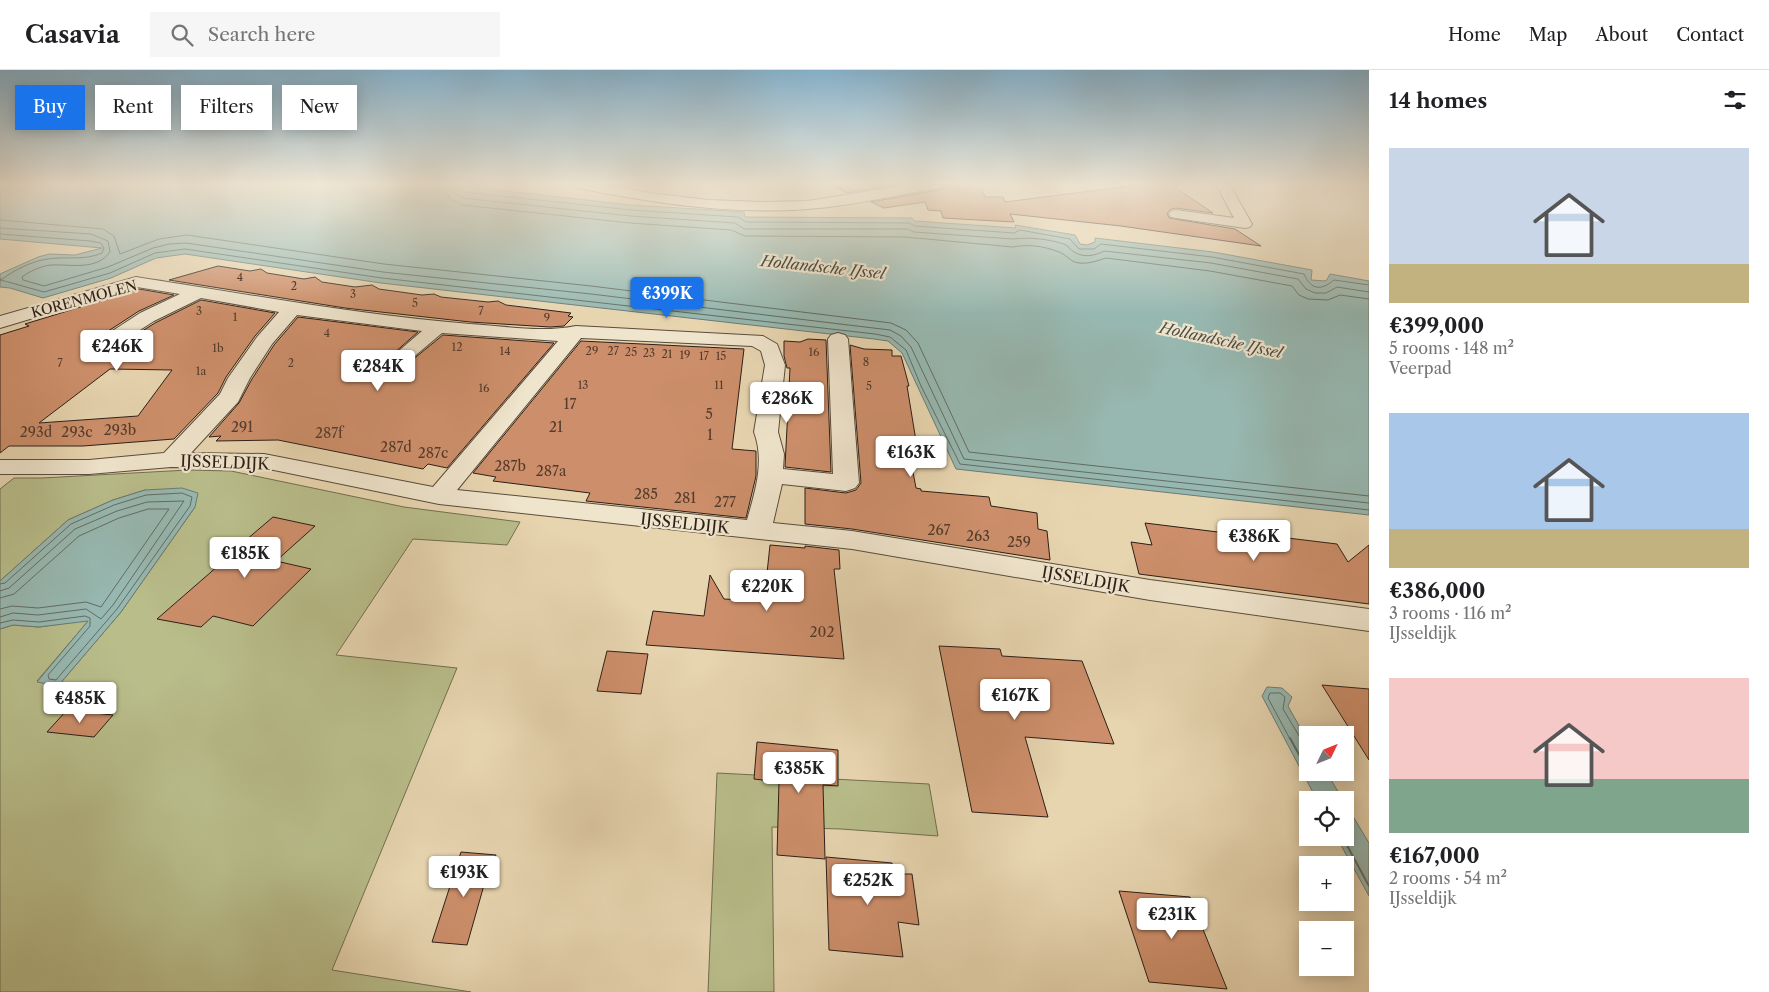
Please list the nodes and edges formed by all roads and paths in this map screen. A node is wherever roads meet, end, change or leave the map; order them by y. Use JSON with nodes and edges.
{"nodes":[{"id":1,"x":199,"y":292,"type":"junction"},
{"id":2,"x":292,"y":309,"type":"junction"},
{"id":3,"x":0,"y":322,"type":"edge"},
{"id":4,"x":438,"y":327,"type":"junction"},
{"id":5,"x":576,"y":332,"type":"junction"},
{"id":6,"x":838,"y":339,"type":"dead end"},
{"id":7,"x":134,"y":345,"type":"dead end"},
{"id":8,"x":397,"y":361,"type":"dead end"},
{"id":9,"x":171,"y":460,"type":"junction"},
{"id":10,"x":0,"y":467,"type":"edge"},
{"id":11,"x":770,"y":475,"type":"junction"},
{"id":12,"x":439,"y":496,"type":"junction"},
{"id":13,"x":758,"y":531,"type":"junction"},
{"id":14,"x":1369,"y":620,"type":"edge"}],
"edges":[{"from":1,"to":2,"type":"street","name":"KORENMOLEN"},
{"from":1,"to":3,"type":"street","name":"KORENMOLEN"},
{"from":1,"to":7,"type":"street"},
{"from":2,"to":4,"type":"street","name":"KORENMOLEN"},
{"from":2,"to":9,"type":"street"},
{"from":4,"to":5,"type":"street","name":"KORENMOLEN"},
{"from":4,"to":8,"type":"street"},
{"from":5,"to":11,"type":"street","name":"KORENMOLEN"},
{"from":5,"to":12,"type":"street"},
{"from":6,"to":11,"type":"street"},
{"from":9,"to":10,"type":"street","name":"IJSSELDIJK"},
{"from":9,"to":12,"type":"street","name":"IJSSELDIJK"},
{"from":11,"to":13,"type":"street"},
{"from":12,"to":13,"type":"street","name":"IJSSELDIJK"},
{"from":13,"to":14,"type":"street","name":"IJSSELDIJK"}]}
